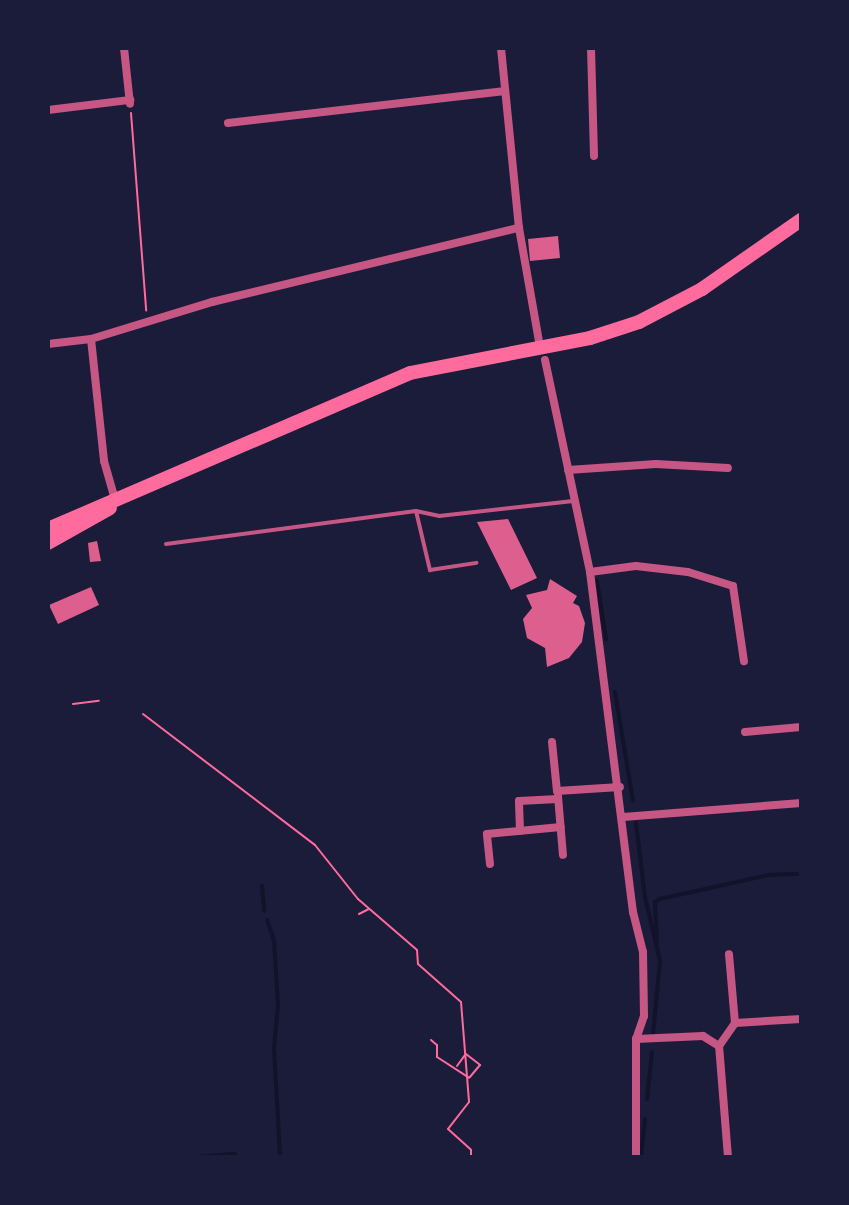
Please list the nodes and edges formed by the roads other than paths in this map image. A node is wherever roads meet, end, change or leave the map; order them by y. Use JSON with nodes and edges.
{"nodes":[{"id":1,"x":124,"y":48,"type":"edge"},
{"id":2,"x":501,"y":48,"type":"edge"},
{"id":3,"x":591,"y":48,"type":"edge"},
{"id":4,"x":505,"y":91,"type":"junction"},
{"id":5,"x":48,"y":110,"type":"edge"},
{"id":6,"x":228,"y":123,"type":"dead end"},
{"id":7,"x":594,"y":156,"type":"dead end"},
{"id":8,"x":801,"y":220,"type":"edge"},
{"id":9,"x":519,"y":228,"type":"junction"},
{"id":10,"x":91,"y":339,"type":"junction"},
{"id":11,"x":48,"y":344,"type":"edge"},
{"id":12,"x":542,"y":354,"type":"junction"},
{"id":13,"x":728,"y":468,"type":"dead end"},
{"id":14,"x":568,"y":470,"type":"junction"},
{"id":15,"x":156,"y":482,"type":"junction"},
{"id":16,"x":114,"y":497,"type":"junction"},
{"id":17,"x":573,"y":501,"type":"junction"},
{"id":18,"x":416,"y":511,"type":"junction"},
{"id":19,"x":48,"y":528,"type":"edge"},
{"id":20,"x":48,"y":543,"type":"edge"},
{"id":21,"x":166,"y":544,"type":"dead end"},
{"id":22,"x":476,"y":563,"type":"dead end"},
{"id":23,"x":590,"y":572,"type":"junction"},
{"id":24,"x":744,"y":661,"type":"dead end"},
{"id":25,"x":801,"y":727,"type":"edge"},
{"id":26,"x":745,"y":732,"type":"dead end"},
{"id":27,"x":552,"y":742,"type":"dead end"},
{"id":28,"x":620,"y":787,"type":"junction"},
{"id":29,"x":558,"y":795,"type":"junction"},
{"id":30,"x":801,"y":803,"type":"edge"},
{"id":31,"x":623,"y":817,"type":"junction"},
{"id":32,"x":561,"y":827,"type":"junction"},
{"id":33,"x":520,"y":831,"type":"junction"},
{"id":34,"x":563,"y":855,"type":"dead end"},
{"id":35,"x":490,"y":864,"type":"dead end"},
{"id":36,"x":729,"y":954,"type":"dead end"},
{"id":37,"x":801,"y":1019,"type":"edge"},
{"id":38,"x":735,"y":1023,"type":"junction"},
{"id":39,"x":636,"y":1039,"type":"junction"},
{"id":40,"x":719,"y":1046,"type":"junction"},
{"id":41,"x":636,"y":1157,"type":"edge"},
{"id":42,"x":728,"y":1157,"type":"edge"}],
"edges":[{"from":1,"to":5,"type":"street"},
{"from":2,"to":4,"type":"street"},
{"from":3,"to":7,"type":"street"},
{"from":4,"to":6,"type":"street"},
{"from":4,"to":9,"type":"street"},
{"from":8,"to":12,"type":"main road"},
{"from":9,"to":10,"type":"street"},
{"from":9,"to":12,"type":"street"},
{"from":10,"to":11,"type":"street"},
{"from":10,"to":16,"type":"street"},
{"from":12,"to":14,"type":"street"},
{"from":12,"to":15,"type":"main road"},
{"from":13,"to":14,"type":"street"},
{"from":14,"to":17,"type":"street"},
{"from":15,"to":16,"type":"main road"},
{"from":15,"to":20,"type":"main road"},
{"from":16,"to":19,"type":"main road"},
{"from":17,"to":18,"type":"lane"},
{"from":17,"to":23,"type":"street"},
{"from":18,"to":21,"type":"lane"},
{"from":18,"to":22,"type":"lane"},
{"from":23,"to":24,"type":"street"},
{"from":23,"to":28,"type":"street"},
{"from":25,"to":26,"type":"street"},
{"from":27,"to":29,"type":"street"},
{"from":28,"to":29,"type":"street"},
{"from":28,"to":31,"type":"street"},
{"from":29,"to":32,"type":"street"},
{"from":29,"to":33,"type":"street"},
{"from":30,"to":31,"type":"street"},
{"from":31,"to":39,"type":"street"},
{"from":32,"to":33,"type":"street"},
{"from":32,"to":34,"type":"street"},
{"from":33,"to":35,"type":"street"},
{"from":36,"to":38,"type":"street"},
{"from":37,"to":38,"type":"street"},
{"from":38,"to":40,"type":"street"},
{"from":39,"to":40,"type":"street"},
{"from":39,"to":41,"type":"street"},
{"from":40,"to":42,"type":"street"}]}
